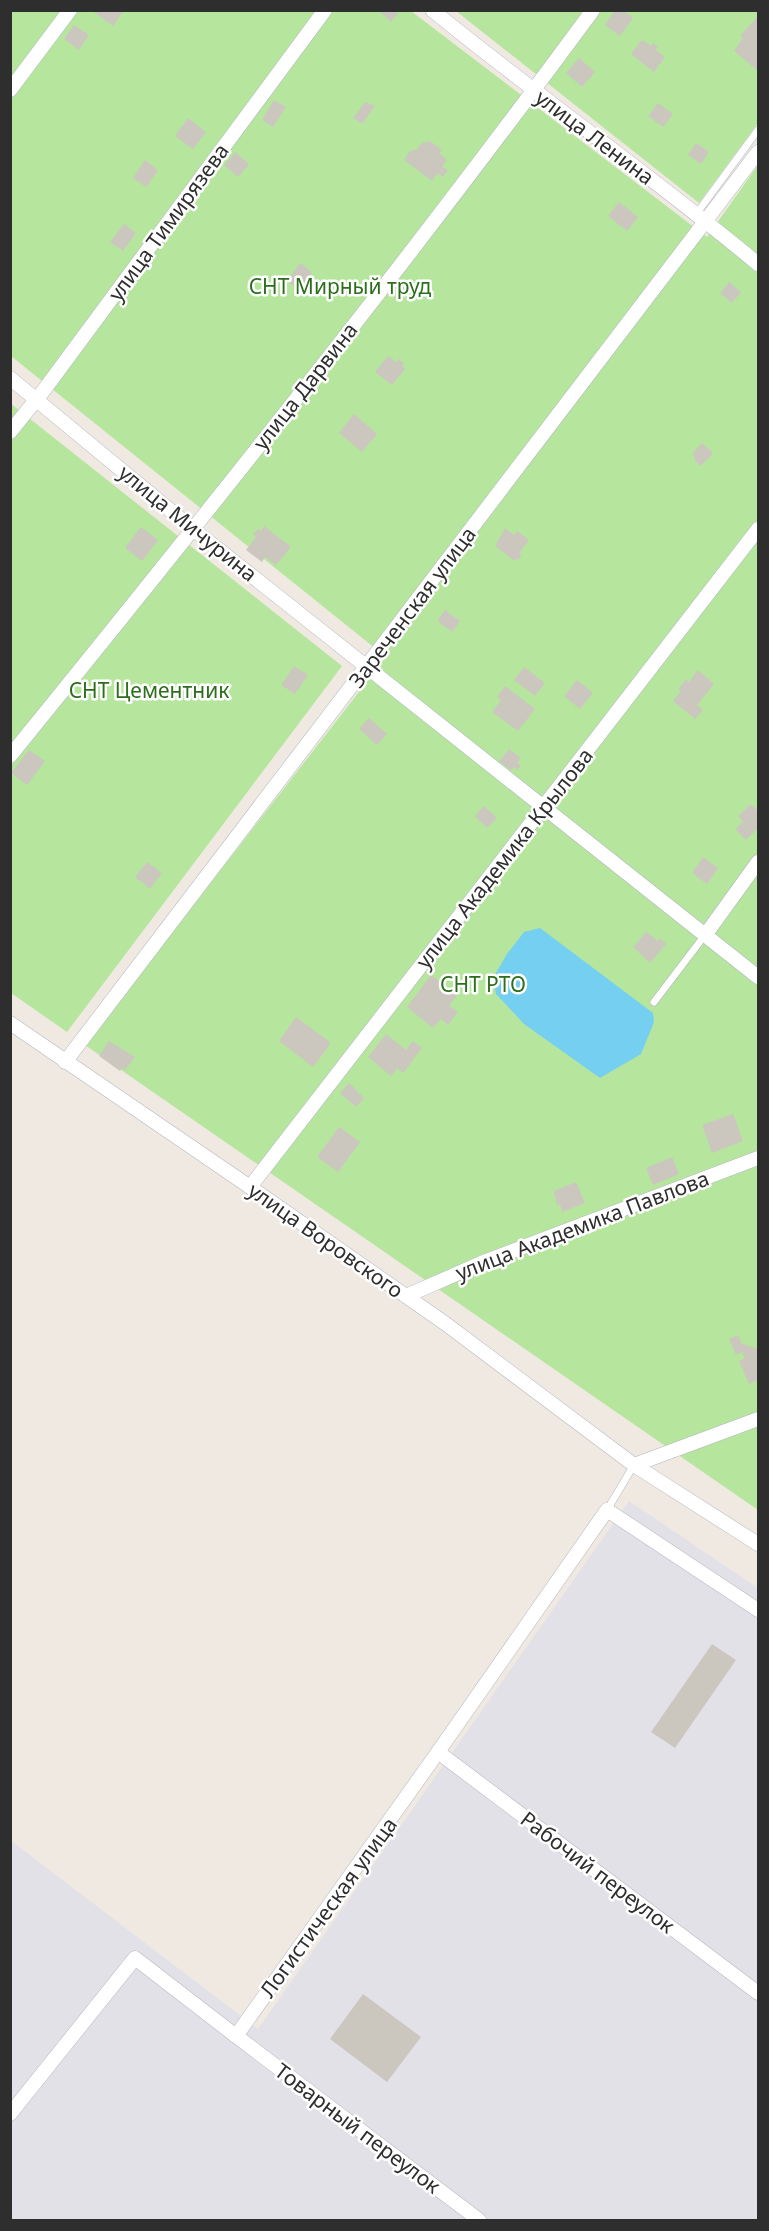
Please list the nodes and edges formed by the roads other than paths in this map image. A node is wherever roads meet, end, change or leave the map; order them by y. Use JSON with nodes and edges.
{"nodes":[{"id":1,"x":70,"y":10,"type":"edge"},
{"id":2,"x":325,"y":10,"type":"edge"},
{"id":3,"x":432,"y":10,"type":"edge"},
{"id":4,"x":593,"y":10,"type":"edge"},
{"id":5,"x":10,"y":90,"type":"edge"},
{"id":6,"x":534,"y":91,"type":"junction"},
{"id":7,"x":759,"y":130,"type":"edge"},
{"id":8,"x":759,"y":152,"type":"edge"},
{"id":9,"x":702,"y":217,"type":"junction"},
{"id":10,"x":759,"y":264,"type":"edge"},
{"id":11,"x":10,"y":378,"type":"edge"},
{"id":12,"x":38,"y":399,"type":"junction"},
{"id":13,"x":10,"y":432,"type":"edge"},
{"id":14,"x":758,"y":529,"type":"edge"},
{"id":15,"x":194,"y":530,"type":"junction"},
{"id":16,"x":367,"y":667,"type":"junction"},
{"id":17,"x":10,"y":756,"type":"edge"},
{"id":18,"x":544,"y":806,"type":"junction"},
{"id":19,"x":759,"y":862,"type":"edge"},
{"id":20,"x":706,"y":933,"type":"junction"},
{"id":21,"x":759,"y":977,"type":"edge"},
{"id":22,"x":654,"y":1002,"type":"dead end"},
{"id":23,"x":10,"y":1023,"type":"edge"},
{"id":24,"x":65,"y":1062,"type":"junction"},
{"id":25,"x":759,"y":1158,"type":"edge"},
{"id":26,"x":250,"y":1187,"type":"junction"},
{"id":27,"x":406,"y":1296,"type":"junction"},
{"id":28,"x":759,"y":1419,"type":"edge"},
{"id":29,"x":634,"y":1465,"type":"junction"},
{"id":30,"x":607,"y":1510,"type":"junction"},
{"id":31,"x":759,"y":1544,"type":"edge"},
{"id":32,"x":759,"y":1610,"type":"edge"},
{"id":33,"x":438,"y":1752,"type":"junction"},
{"id":34,"x":759,"y":1993,"type":"edge"},
{"id":35,"x":236,"y":2036,"type":"junction"},
{"id":36,"x":10,"y":2115,"type":"edge"},
{"id":37,"x":479,"y":2220,"type":"edge"}],
"edges":[{"from":1,"to":5,"type":"street"},
{"from":2,"to":12,"type":"street","name":"улица Тимирязева"},
{"from":3,"to":6,"type":"street","name":"улица Ленина"},
{"from":4,"to":6,"type":"street","name":"улица Дарвина"},
{"from":6,"to":9,"type":"street","name":"улица Ленина"},
{"from":6,"to":15,"type":"street","name":"улица Дарвина"},
{"from":7,"to":9,"type":"lane"},
{"from":8,"to":9,"type":"street","name":"Зареченская улица"},
{"from":9,"to":10,"type":"street","name":"улица Ленина"},
{"from":9,"to":16,"type":"street","name":"Зареченская улица"},
{"from":11,"to":12,"type":"street","name":"улица Мичурина"},
{"from":12,"to":13,"type":"street","name":"улица Тимирязева"},
{"from":12,"to":15,"type":"street","name":"улица Мичурина"},
{"from":14,"to":18,"type":"street","name":"улица Академика Крылова"},
{"from":15,"to":16,"type":"street","name":"улица Мичурина"},
{"from":15,"to":17,"type":"street","name":"улица Дарвина"},
{"from":16,"to":18,"type":"street","name":"улица Мичурина"},
{"from":16,"to":24,"type":"street","name":"Зареченская улица"},
{"from":18,"to":20,"type":"street","name":"улица Мичурина"},
{"from":18,"to":26,"type":"street","name":"улица Академика Крылова"},
{"from":19,"to":20,"type":"street"},
{"from":20,"to":21,"type":"street","name":"улица Мичурина"},
{"from":20,"to":22,"type":"lane"},
{"from":23,"to":24,"type":"street","name":"улица Воровского"},
{"from":24,"to":26,"type":"street","name":"улица Воровского"},
{"from":25,"to":27,"type":"street","name":"улица Академика Павлова"},
{"from":26,"to":27,"type":"street","name":"улица Воровского"},
{"from":27,"to":29,"type":"street","name":"улица Воровского"},
{"from":28,"to":29,"type":"street"},
{"from":29,"to":30,"type":"lane"},
{"from":29,"to":31,"type":"street","name":"улица Воровского"},
{"from":30,"to":32,"type":"street"},
{"from":30,"to":33,"type":"street","name":"Логистическая улица"},
{"from":33,"to":34,"type":"street","name":"Рабочий переулок"},
{"from":33,"to":35,"type":"street","name":"Логистическая улица"},
{"from":35,"to":36,"type":"street"},
{"from":35,"to":37,"type":"street","name":"Товарный переулок"}]}
